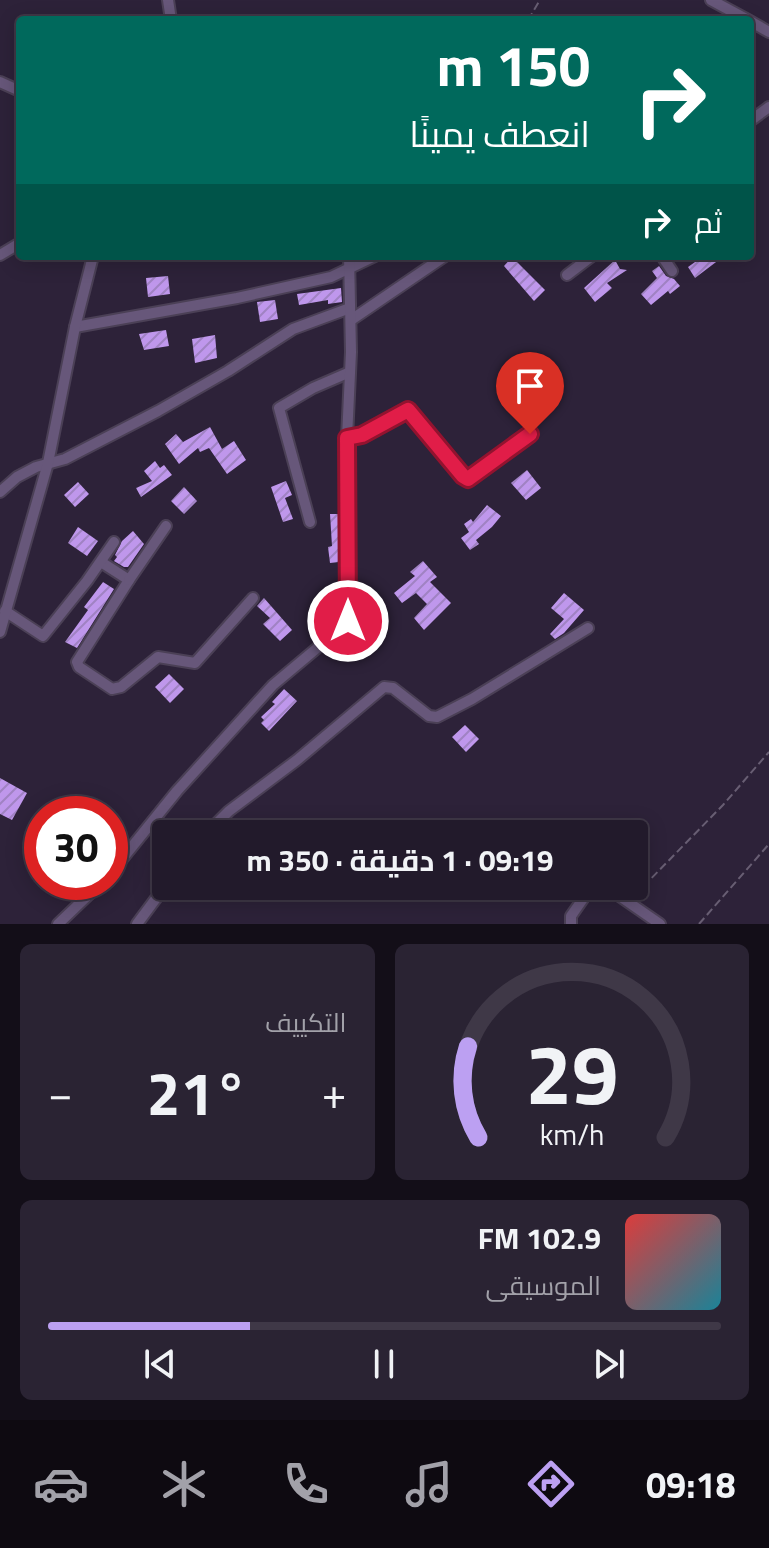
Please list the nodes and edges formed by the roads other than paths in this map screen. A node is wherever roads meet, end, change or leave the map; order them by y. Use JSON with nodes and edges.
{"nodes":[{"id":1,"x":711,"y":0,"type":"edge"},
{"id":2,"x":740,"y":16,"type":"edge"},
{"id":3,"x":92,"y":260,"type":"edge"},
{"id":4,"x":349,"y":260,"type":"edge"},
{"id":5,"x":368,"y":260,"type":"edge"},
{"id":6,"x":439,"y":260,"type":"edge"},
{"id":7,"x":587,"y":260,"type":"edge"},
{"id":8,"x":665,"y":260,"type":"edge"},
{"id":9,"x":349,"y":271,"type":"junction"},
{"id":10,"x":672,"y":271,"type":"dead end"},
{"id":11,"x":567,"y":275,"type":"dead end"},
{"id":12,"x":350,"y":308,"type":"junction"},
{"id":13,"x":351,"y":320,"type":"junction"},
{"id":14,"x":75,"y":327,"type":"junction"},
{"id":15,"x":350,"y":372,"type":"junction"},
{"id":16,"x":530,"y":434,"type":"dead end"},
{"id":17,"x":347,"y":438,"type":"junction"},
{"id":18,"x":48,"y":463,"type":"junction"},
{"id":19,"x":0,"y":492,"type":"edge"},
{"id":20,"x":310,"y":522,"type":"dead end"},
{"id":21,"x":166,"y":526,"type":"dead end"},
{"id":22,"x":114,"y":542,"type":"dead end"},
{"id":23,"x":101,"y":562,"type":"junction"},
{"id":24,"x":129,"y":580,"type":"junction"},
{"id":25,"x":253,"y":598,"type":"dead end"},
{"id":26,"x":5,"y":611,"type":"junction"},
{"id":27,"x":588,"y":628,"type":"dead end"},
{"id":28,"x":0,"y":632,"type":"edge"},
{"id":29,"x":220,"y":820,"type":"edge"},
{"id":30,"x":128,"y":852,"type":"edge"},
{"id":31,"x":83,"y":900,"type":"edge"},
{"id":32,"x":155,"y":900,"type":"edge"},
{"id":33,"x":582,"y":900,"type":"edge"},
{"id":34,"x":626,"y":900,"type":"edge"},
{"id":35,"x":58,"y":924,"type":"edge"},
{"id":36,"x":137,"y":924,"type":"edge"},
{"id":37,"x":571,"y":924,"type":"edge"},
{"id":38,"x":660,"y":924,"type":"edge"}],
"edges":[{"from":1,"to":2,"type":"street"},
{"from":3,"to":14,"type":"street"},
{"from":4,"to":9,"type":"street"},
{"from":5,"to":9,"type":"street"},
{"from":6,"to":13,"type":"street"},
{"from":7,"to":11,"type":"street"},
{"from":8,"to":10,"type":"street"},
{"from":9,"to":12,"type":"street"},
{"from":9,"to":14,"type":"street"},
{"from":12,"to":13,"type":"street"},
{"from":12,"to":18,"type":"street"},
{"from":13,"to":15,"type":"street"},
{"from":14,"to":18,"type":"street"},
{"from":15,"to":17,"type":"street"},
{"from":15,"to":20,"type":"street"},
{"from":16,"to":17,"type":"street"},
{"from":17,"to":30,"type":"street"},
{"from":18,"to":19,"type":"street"},
{"from":18,"to":26,"type":"street"},
{"from":21,"to":24,"type":"street"},
{"from":22,"to":23,"type":"street"},
{"from":23,"to":24,"type":"street"},
{"from":23,"to":26,"type":"street"},
{"from":24,"to":25,"type":"street"},
{"from":26,"to":28,"type":"street"},
{"from":27,"to":29,"type":"street"},
{"from":31,"to":35,"type":"street"},
{"from":32,"to":36,"type":"street"},
{"from":33,"to":37,"type":"street"},
{"from":34,"to":38,"type":"street"}]}
